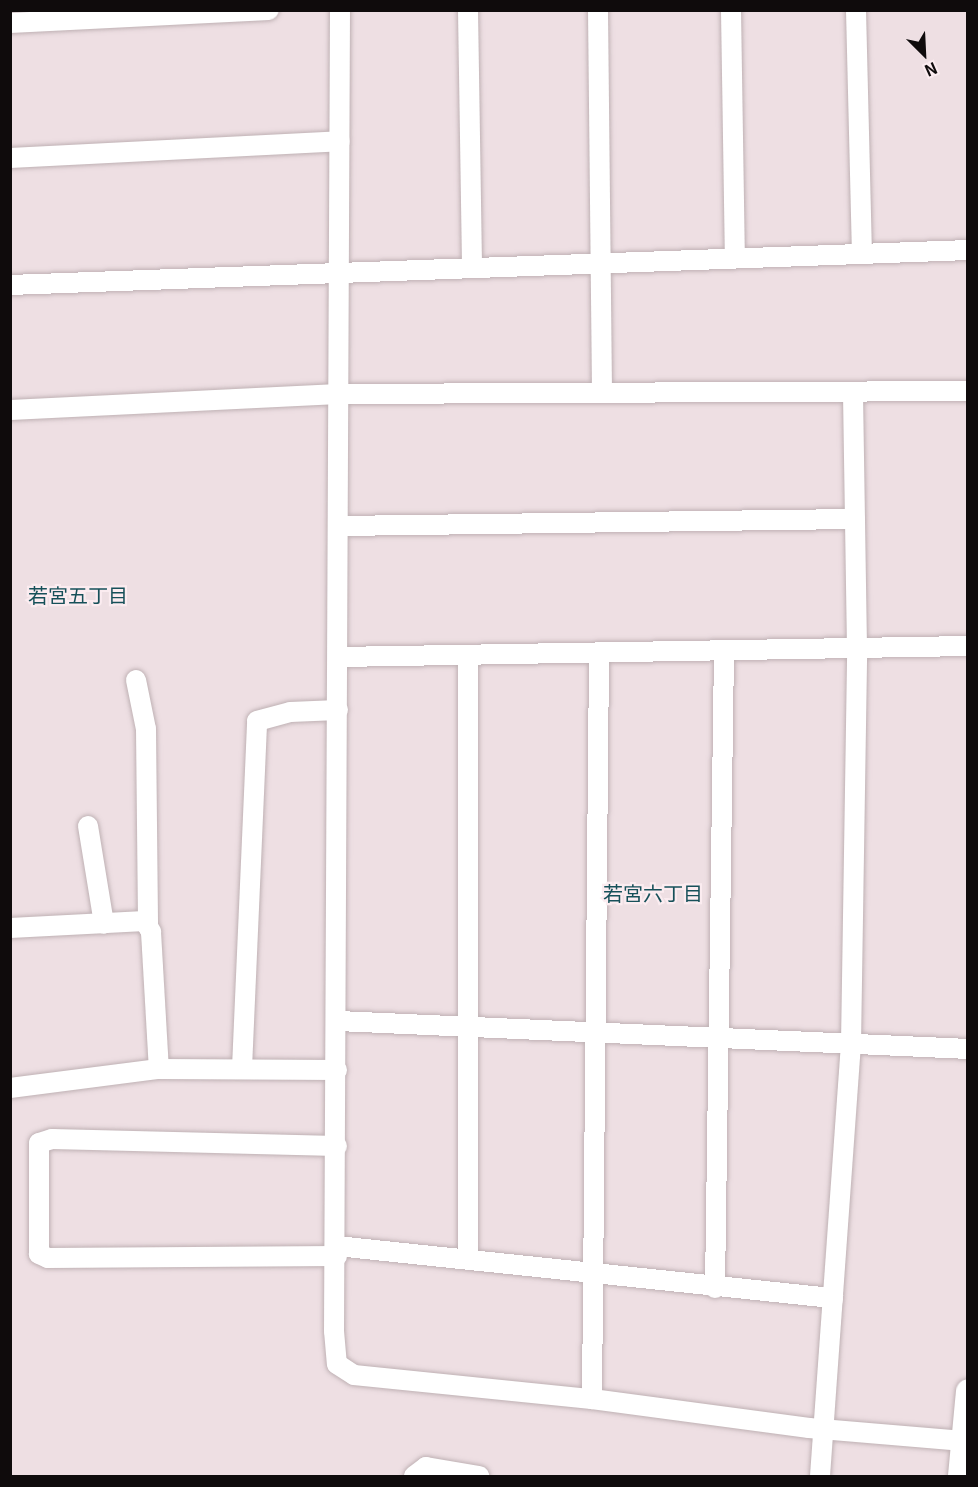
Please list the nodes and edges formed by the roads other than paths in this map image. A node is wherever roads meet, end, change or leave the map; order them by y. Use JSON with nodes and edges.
{"nodes":[{"id":1,"x":269,"y":10,"type":"edge"},
{"id":2,"x":340,"y":10,"type":"edge"},
{"id":3,"x":468,"y":10,"type":"edge"},
{"id":4,"x":598,"y":10,"type":"edge"},
{"id":5,"x":731,"y":10,"type":"edge"},
{"id":6,"x":856,"y":10,"type":"edge"},
{"id":7,"x":10,"y":23,"type":"edge"},
{"id":8,"x":340,"y":141,"type":"junction"},
{"id":9,"x":10,"y":158,"type":"edge"},
{"id":10,"x":968,"y":249,"type":"edge"},
{"id":11,"x":862,"y":253,"type":"junction"},
{"id":12,"x":735,"y":258,"type":"junction"},
{"id":13,"x":599,"y":263,"type":"junction"},
{"id":14,"x":472,"y":267,"type":"junction"},
{"id":15,"x":339,"y":273,"type":"junction"},
{"id":16,"x":10,"y":285,"type":"edge"},
{"id":17,"x":968,"y":391,"type":"edge"},
{"id":18,"x":853,"y":392,"type":"junction"},
{"id":19,"x":602,"y":393,"type":"junction"},
{"id":20,"x":339,"y":394,"type":"junction"},
{"id":21,"x":10,"y":410,"type":"edge"},
{"id":22,"x":855,"y":519,"type":"junction"},
{"id":23,"x":339,"y":526,"type":"junction"},
{"id":24,"x":968,"y":646,"type":"edge"},
{"id":25,"x":857,"y":648,"type":"junction"},
{"id":26,"x":724,"y":650,"type":"junction"},
{"id":27,"x":599,"y":653,"type":"junction"},
{"id":28,"x":468,"y":655,"type":"junction"},
{"id":29,"x":338,"y":657,"type":"junction"},
{"id":30,"x":136,"y":680,"type":"dead end"},
{"id":31,"x":338,"y":710,"type":"junction"},
{"id":32,"x":88,"y":826,"type":"dead end"},
{"id":33,"x":104,"y":924,"type":"junction"},
{"id":34,"x":148,"y":927,"type":"junction"},
{"id":35,"x":12,"y":929,"type":"edge"},
{"id":36,"x":338,"y":1021,"type":"junction"},
{"id":37,"x":468,"y":1027,"type":"junction"},
{"id":38,"x":596,"y":1032,"type":"junction"},
{"id":39,"x":718,"y":1038,"type":"junction"},
{"id":40,"x":851,"y":1044,"type":"junction"},
{"id":41,"x":968,"y":1049,"type":"edge"},
{"id":42,"x":242,"y":1068,"type":"junction"},
{"id":43,"x":159,"y":1069,"type":"junction"},
{"id":44,"x":337,"y":1070,"type":"junction"},
{"id":45,"x":10,"y":1088,"type":"edge"},
{"id":46,"x":337,"y":1146,"type":"junction"},
{"id":47,"x":337,"y":1251,"type":"junction"},
{"id":48,"x":468,"y":1258,"type":"junction"},
{"id":49,"x":594,"y":1275,"type":"junction"},
{"id":50,"x":715,"y":1288,"type":"junction"},
{"id":51,"x":833,"y":1298,"type":"junction"},
{"id":52,"x":968,"y":1391,"type":"edge"},
{"id":53,"x":592,"y":1399,"type":"junction"},
{"id":54,"x":823,"y":1429,"type":"junction"},
{"id":55,"x":963,"y":1441,"type":"junction"},
{"id":56,"x":414,"y":1476,"type":"edge"},
{"id":57,"x":479,"y":1476,"type":"edge"},
{"id":58,"x":820,"y":1476,"type":"edge"},
{"id":59,"x":960,"y":1476,"type":"edge"}],
"edges":[{"from":1,"to":7,"type":"street"},
{"from":2,"to":8,"type":"street"},
{"from":3,"to":14,"type":"street"},
{"from":4,"to":13,"type":"street"},
{"from":5,"to":12,"type":"street"},
{"from":6,"to":11,"type":"street"},
{"from":8,"to":9,"type":"street"},
{"from":8,"to":15,"type":"street"},
{"from":10,"to":11,"type":"street"},
{"from":11,"to":12,"type":"street"},
{"from":12,"to":13,"type":"street"},
{"from":13,"to":14,"type":"street"},
{"from":13,"to":19,"type":"street"},
{"from":14,"to":15,"type":"street"},
{"from":15,"to":16,"type":"street"},
{"from":15,"to":20,"type":"street"},
{"from":17,"to":18,"type":"street"},
{"from":18,"to":19,"type":"street"},
{"from":18,"to":22,"type":"street"},
{"from":19,"to":20,"type":"street"},
{"from":20,"to":21,"type":"street"},
{"from":20,"to":23,"type":"street"},
{"from":22,"to":23,"type":"street"},
{"from":22,"to":25,"type":"street"},
{"from":23,"to":29,"type":"street"},
{"from":24,"to":25,"type":"street"},
{"from":25,"to":26,"type":"street"},
{"from":25,"to":40,"type":"street"},
{"from":26,"to":27,"type":"street"},
{"from":26,"to":39,"type":"street"},
{"from":27,"to":28,"type":"street"},
{"from":27,"to":38,"type":"street"},
{"from":28,"to":29,"type":"street"},
{"from":28,"to":37,"type":"street"},
{"from":29,"to":31,"type":"street"},
{"from":30,"to":34,"type":"street"},
{"from":31,"to":36,"type":"street"},
{"from":31,"to":42,"type":"street"},
{"from":32,"to":33,"type":"street"},
{"from":33,"to":34,"type":"street"},
{"from":33,"to":35,"type":"street"},
{"from":34,"to":43,"type":"street"},
{"from":36,"to":37,"type":"street"},
{"from":36,"to":44,"type":"street"},
{"from":37,"to":38,"type":"street"},
{"from":37,"to":48,"type":"street"},
{"from":38,"to":39,"type":"street"},
{"from":38,"to":49,"type":"street"},
{"from":39,"to":40,"type":"street"},
{"from":39,"to":50,"type":"street"},
{"from":40,"to":41,"type":"street"},
{"from":40,"to":51,"type":"street"},
{"from":42,"to":43,"type":"street"},
{"from":42,"to":44,"type":"street"},
{"from":43,"to":45,"type":"street"},
{"from":44,"to":46,"type":"street"},
{"from":46,"to":47,"type":"street"},
{"from":46,"to":47,"type":"street"},
{"from":47,"to":48,"type":"street"},
{"from":47,"to":53,"type":"street"},
{"from":48,"to":49,"type":"street"},
{"from":49,"to":50,"type":"street"},
{"from":49,"to":53,"type":"street"},
{"from":50,"to":51,"type":"street"},
{"from":51,"to":54,"type":"street"},
{"from":52,"to":55,"type":"street"},
{"from":53,"to":54,"type":"street"},
{"from":54,"to":55,"type":"street"},
{"from":54,"to":58,"type":"street"},
{"from":55,"to":59,"type":"street"},
{"from":56,"to":57,"type":"street"}]}
